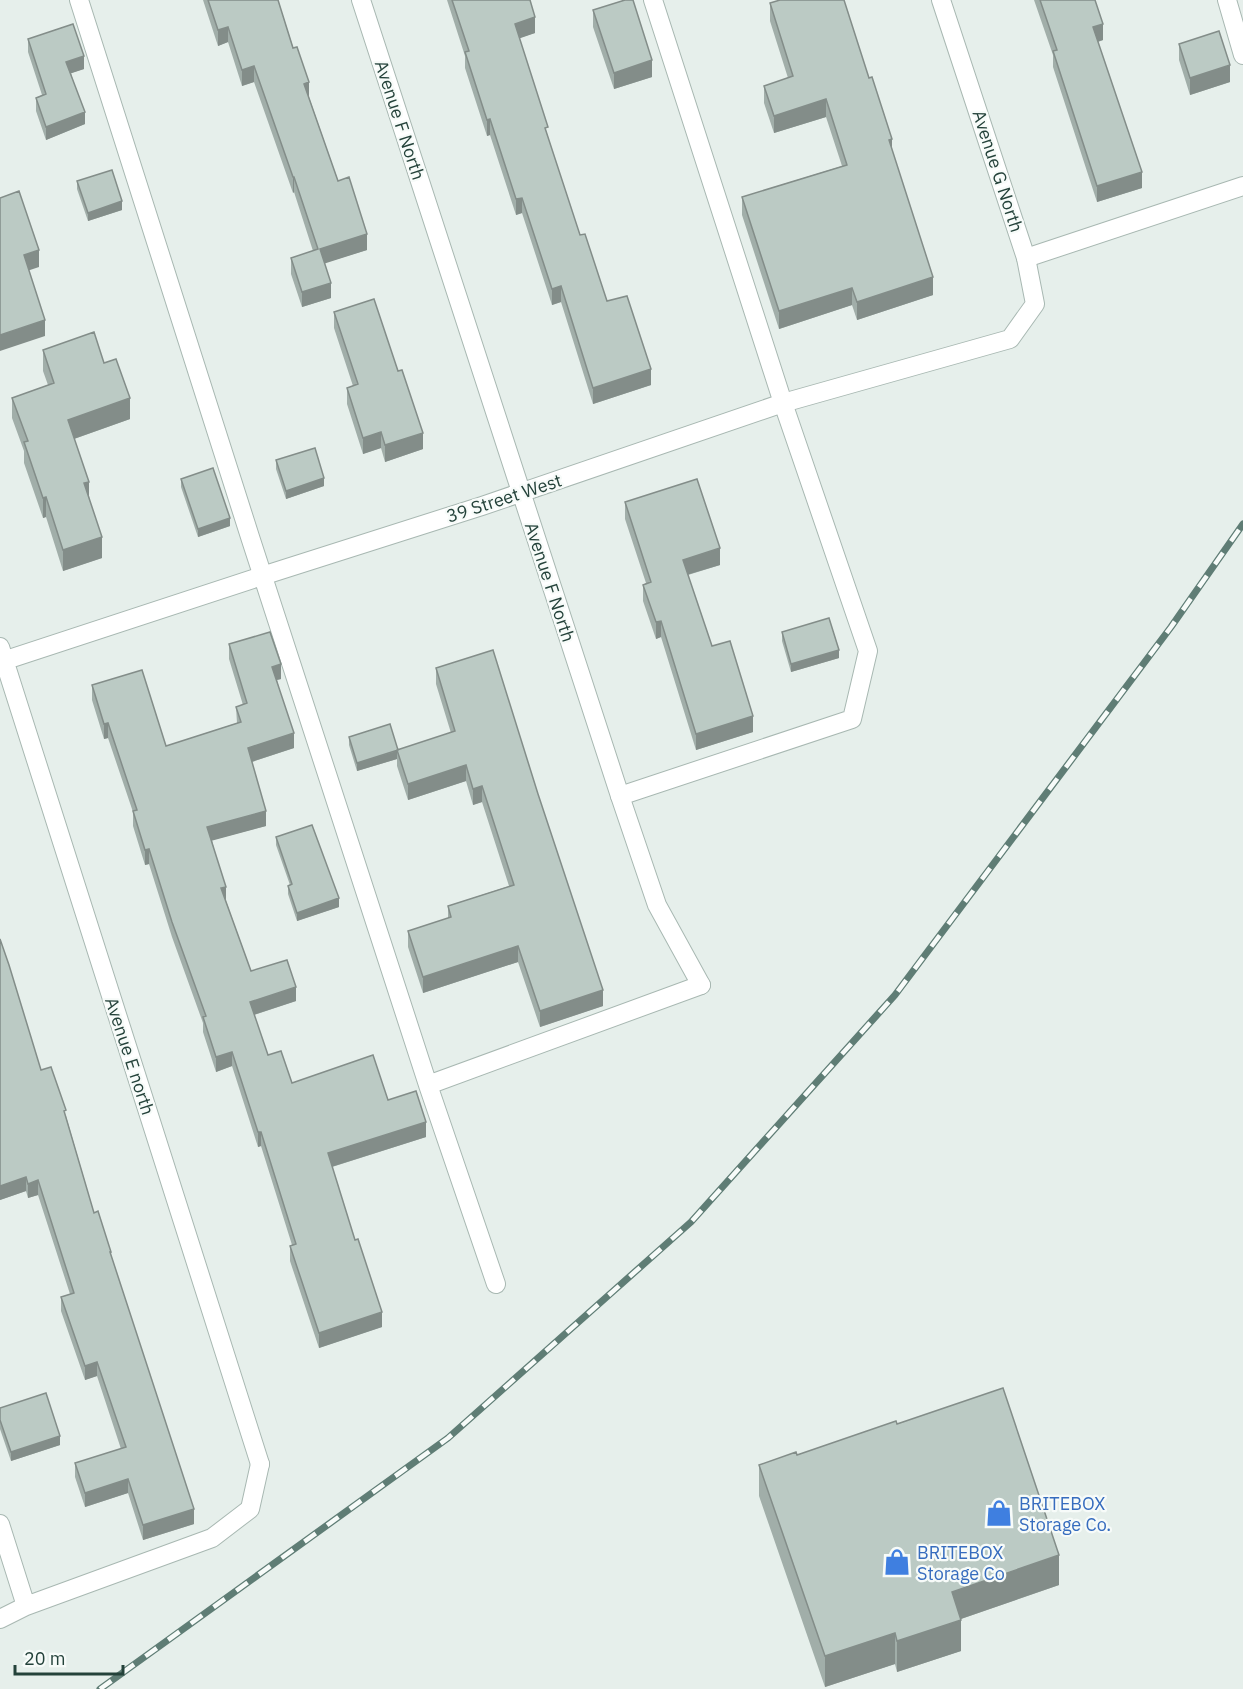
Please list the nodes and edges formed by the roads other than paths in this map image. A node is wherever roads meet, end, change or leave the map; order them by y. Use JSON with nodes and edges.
{"nodes":[{"id":1,"x":79,"y":0,"type":"edge"},
{"id":2,"x":361,"y":0,"type":"edge"},
{"id":3,"x":653,"y":0,"type":"edge"},
{"id":4,"x":941,"y":0,"type":"edge"},
{"id":5,"x":1227,"y":0,"type":"edge"},
{"id":6,"x":1243,"y":55,"type":"edge"},
{"id":7,"x":1243,"y":186,"type":"edge"},
{"id":8,"x":1026,"y":258,"type":"junction"},
{"id":9,"x":1010,"y":339,"type":"joint"},
{"id":10,"x":783,"y":403,"type":"junction"},
{"id":11,"x":521,"y":493,"type":"junction"},
{"id":12,"x":262,"y":576,"type":"junction"},
{"id":13,"x":1,"y":656,"type":"edge"},
{"id":14,"x":620,"y":796,"type":"junction"},
{"id":15,"x":428,"y":1085,"type":"junction"},
{"id":16,"x":496,"y":1284,"type":"dead end"},
{"id":17,"x":0,"y":1524,"type":"edge"},
{"id":18,"x":26,"y":1606,"type":"junction"},
{"id":19,"x":0,"y":1619,"type":"edge"}],
"edges":[{"from":1,"to":12,"type":"street"},
{"from":2,"to":11,"type":"street","name":"Avenue F North"},
{"from":3,"to":10,"type":"street"},
{"from":4,"to":8,"type":"street","name":"Avenue G North"},
{"from":5,"to":6,"type":"street"},
{"from":7,"to":8,"type":"street"},
{"from":8,"to":9,"type":"street","name":"Avenue G North"},
{"from":9,"to":10,"type":"street","name":"39 Street West"},
{"from":10,"to":11,"type":"street","name":"39 Street West"},
{"from":10,"to":14,"type":"street"},
{"from":11,"to":12,"type":"street","name":"39 Street West"},
{"from":11,"to":14,"type":"street","name":"Avenue F North"},
{"from":12,"to":13,"type":"street","name":"39 Street West"},
{"from":12,"to":15,"type":"street"},
{"from":13,"to":18,"type":"street","name":"Avenue E north"},
{"from":14,"to":15,"type":"street","name":"Avenue F North"},
{"from":15,"to":16,"type":"street"},
{"from":17,"to":18,"type":"street"},
{"from":18,"to":19,"type":"street"}]}
